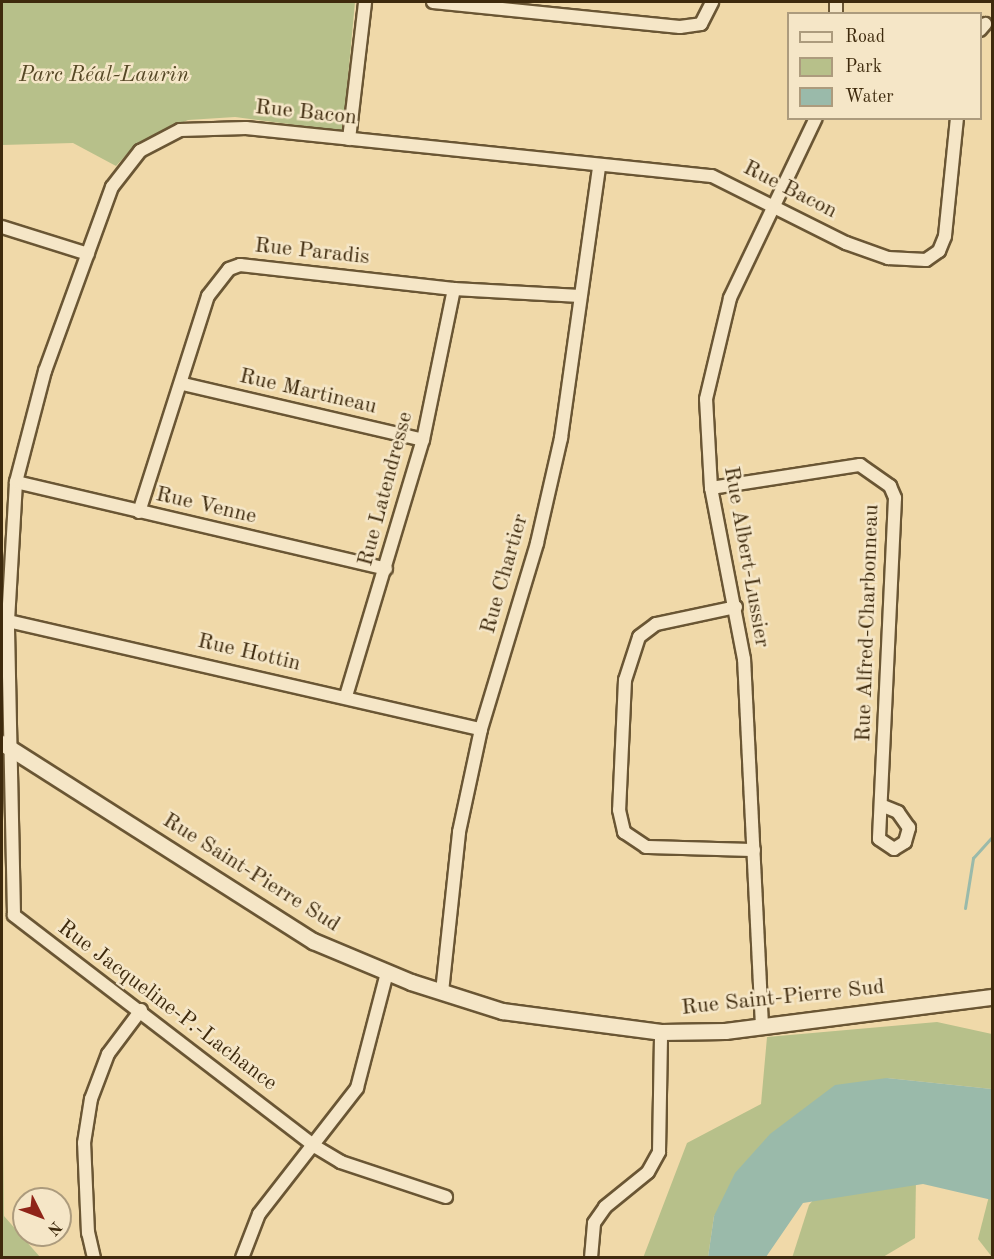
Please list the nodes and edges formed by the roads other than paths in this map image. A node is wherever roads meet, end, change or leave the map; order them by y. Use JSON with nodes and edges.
{"nodes":[{"id":1,"x":365,"y":2,"type":"edge"},
{"id":2,"x":433,"y":2,"type":"edge"},
{"id":3,"x":712,"y":2,"type":"edge"},
{"id":4,"x":815,"y":120,"type":"edge"},
{"id":5,"x":957,"y":120,"type":"edge"},
{"id":6,"x":349,"y":139,"type":"junction"},
{"id":7,"x":599,"y":166,"type":"junction"},
{"id":8,"x":774,"y":206,"type":"junction"},
{"id":9,"x":2,"y":227,"type":"edge"},
{"id":10,"x":88,"y":254,"type":"junction"},
{"id":11,"x":454,"y":289,"type":"junction"},
{"id":12,"x":580,"y":296,"type":"junction"},
{"id":13,"x":183,"y":384,"type":"junction"},
{"id":14,"x":423,"y":440,"type":"junction"},
{"id":15,"x":16,"y":482,"type":"junction"},
{"id":16,"x":711,"y":488,"type":"junction"},
{"id":17,"x":140,"y":512,"type":"junction"},
{"id":18,"x":386,"y":569,"type":"junction"},
{"id":19,"x":736,"y":607,"type":"junction"},
{"id":20,"x":8,"y":621,"type":"junction"},
{"id":21,"x":346,"y":696,"type":"junction"},
{"id":22,"x":481,"y":729,"type":"junction"},
{"id":23,"x":7,"y":746,"type":"edge"},
{"id":24,"x":883,"y":806,"type":"dead end"},
{"id":25,"x":754,"y":850,"type":"junction"},
{"id":26,"x":387,"y":973,"type":"junction"},
{"id":27,"x":442,"y":992,"type":"junction"},
{"id":28,"x":993,"y":997,"type":"edge"},
{"id":29,"x":141,"y":1010,"type":"junction"},
{"id":30,"x":762,"y":1026,"type":"junction"},
{"id":31,"x":661,"y":1032,"type":"junction"},
{"id":32,"x":316,"y":1147,"type":"junction"},
{"id":33,"x":446,"y":1197,"type":"dead end"},
{"id":34,"x":94,"y":1257,"type":"edge"},
{"id":35,"x":242,"y":1257,"type":"edge"},
{"id":36,"x":591,"y":1257,"type":"edge"}],
"edges":[{"from":1,"to":6,"type":"street"},
{"from":2,"to":3,"type":"street"},
{"from":4,"to":8,"type":"street","name":"Rue Albert-Lussier"},
{"from":5,"to":8,"type":"street","name":"Rue Bacon"},
{"from":6,"to":7,"type":"street","name":"Rue Bacon"},
{"from":6,"to":10,"type":"street","name":"Rue Bacon"},
{"from":7,"to":8,"type":"street","name":"Rue Bacon"},
{"from":7,"to":12,"type":"street","name":"Rue Chartier"},
{"from":8,"to":16,"type":"street","name":"Rue Albert-Lussier"},
{"from":9,"to":10,"type":"street"},
{"from":10,"to":15,"type":"street","name":"Rue Bacon"},
{"from":11,"to":12,"type":"street","name":"Rue Paradis"},
{"from":11,"to":13,"type":"street","name":"Rue Paradis"},
{"from":11,"to":14,"type":"street","name":"Rue Latendresse"},
{"from":12,"to":22,"type":"street","name":"Rue Chartier"},
{"from":13,"to":14,"type":"street","name":"Rue Martineau"},
{"from":13,"to":17,"type":"street","name":"Rue Paradis"},
{"from":14,"to":18,"type":"street","name":"Rue Latendresse"},
{"from":15,"to":17,"type":"street","name":"Rue Venne"},
{"from":15,"to":20,"type":"street","name":"Rue Bacon"},
{"from":16,"to":19,"type":"street","name":"Rue Albert-Lussier"},
{"from":16,"to":24,"type":"street","name":"Rue Alfred-Charbonneau"},
{"from":17,"to":18,"type":"street","name":"Rue Venne"},
{"from":18,"to":21,"type":"street","name":"Rue Latendresse"},
{"from":19,"to":25,"type":"street","name":"Rue Albert-Lussier"},
{"from":19,"to":25,"type":"street"},
{"from":20,"to":21,"type":"street","name":"Rue Hottin"},
{"from":20,"to":23,"type":"street","name":"Rue Bacon"},
{"from":21,"to":22,"type":"street","name":"Rue Hottin"},
{"from":22,"to":27,"type":"street","name":"Rue Chartier"},
{"from":23,"to":26,"type":"street","name":"Rue Saint-Pierre Sud"},
{"from":23,"to":29,"type":"street","name":"Rue Jacqueline-P.-Lachance"},
{"from":25,"to":30,"type":"street","name":"Rue Albert-Lussier"},
{"from":26,"to":27,"type":"street","name":"Rue Saint-Pierre Sud"},
{"from":26,"to":32,"type":"street"},
{"from":27,"to":31,"type":"street","name":"Rue Saint-Pierre Sud"},
{"from":28,"to":30,"type":"street","name":"Rue Saint-Pierre Sud"},
{"from":29,"to":32,"type":"street","name":"Rue Jacqueline-P.-Lachance"},
{"from":29,"to":34,"type":"street"},
{"from":30,"to":31,"type":"street","name":"Rue Saint-Pierre Sud"},
{"from":31,"to":36,"type":"street"},
{"from":32,"to":33,"type":"street","name":"Rue Jacqueline-P.-Lachance"},
{"from":32,"to":35,"type":"street"}]}
